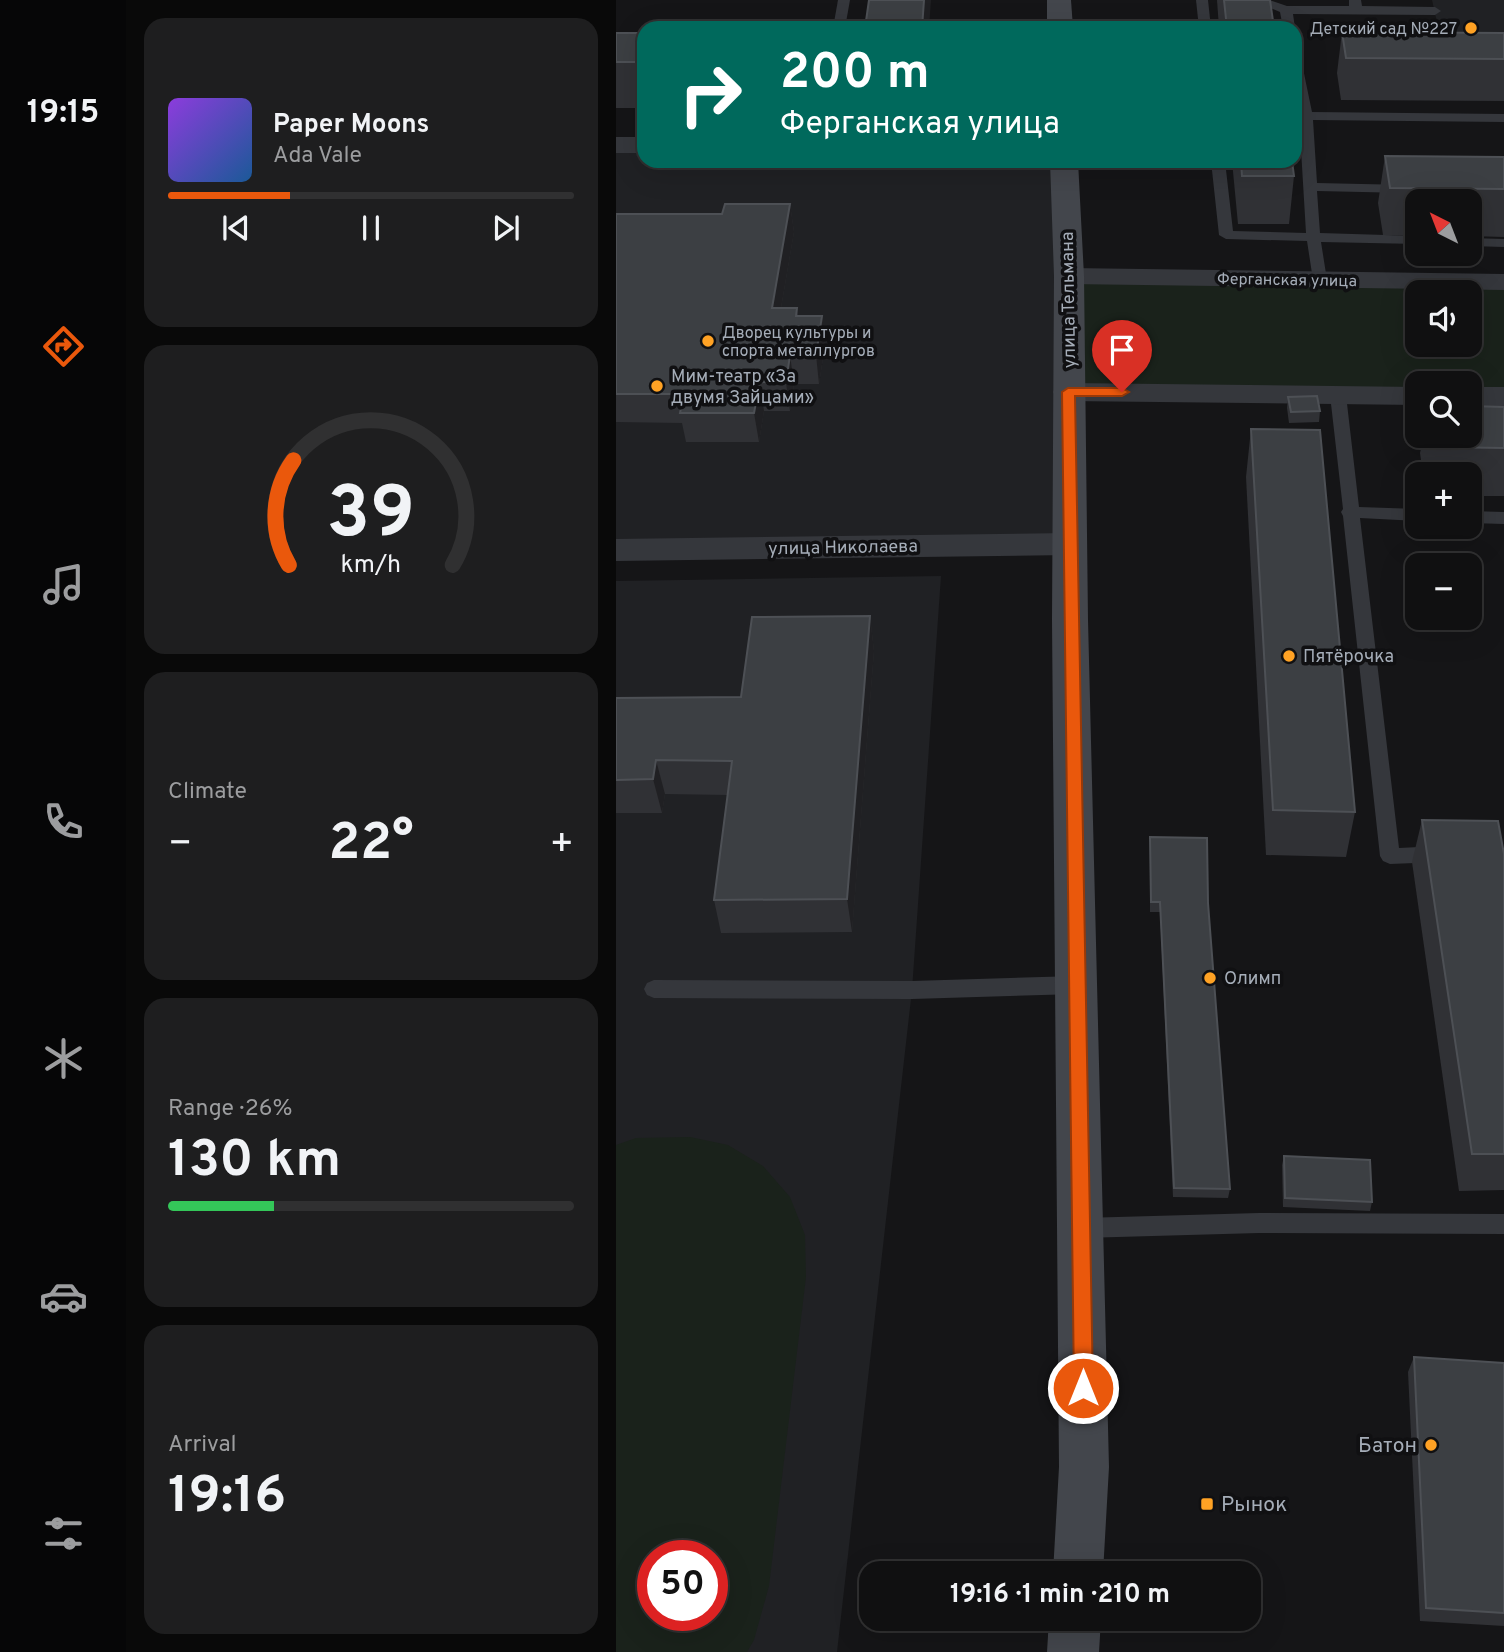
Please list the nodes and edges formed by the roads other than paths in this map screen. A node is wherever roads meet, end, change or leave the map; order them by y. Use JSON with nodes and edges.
{"nodes":[{"id":1,"x":844,"y":0,"type":"edge"},
{"id":2,"x":1059,"y":0,"type":"edge"},
{"id":3,"x":1202,"y":0,"type":"edge"},
{"id":4,"x":1257,"y":0,"type":"edge"},
{"id":5,"x":1356,"y":5,"type":"edge"},
{"id":6,"x":1286,"y":10,"type":"junction"},
{"id":7,"x":1435,"y":11,"type":"dead end"},
{"id":8,"x":840,"y":21,"type":"edge"},
{"id":9,"x":1060,"y":21,"type":"edge"},
{"id":10,"x":1204,"y":21,"type":"edge"},
{"id":11,"x":1288,"y":21,"type":"edge"},
{"id":12,"x":1302,"y":95,"type":"edge"},
{"id":13,"x":1306,"y":116,"type":"junction"},
{"id":14,"x":1504,"y":118,"type":"edge"},
{"id":15,"x":616,"y":145,"type":"edge"},
{"id":16,"x":637,"y":145,"type":"edge"},
{"id":17,"x":1064,"y":168,"type":"edge"},
{"id":18,"x":1219,"y":168,"type":"edge"},
{"id":19,"x":1310,"y":187,"type":"junction"},
{"id":20,"x":1421,"y":189,"type":"edge"},
{"id":21,"x":1313,"y":237,"type":"junction"},
{"id":22,"x":1405,"y":240,"type":"edge"},
{"id":23,"x":1482,"y":242,"type":"edge"},
{"id":24,"x":1504,"y":243,"type":"edge"},
{"id":25,"x":1069,"y":276,"type":"junction"},
{"id":26,"x":1320,"y":280,"type":"junction"},
{"id":27,"x":1504,"y":282,"type":"edge"},
{"id":28,"x":1068,"y":392,"type":"junction"},
{"id":29,"x":1338,"y":395,"type":"junction"},
{"id":30,"x":1405,"y":396,"type":"edge"},
{"id":31,"x":1482,"y":397,"type":"edge"},
{"id":32,"x":1504,"y":397,"type":"edge"},
{"id":33,"x":1349,"y":512,"type":"junction"},
{"id":34,"x":1405,"y":514,"type":"edge"},
{"id":35,"x":1482,"y":517,"type":"edge"},
{"id":36,"x":1504,"y":518,"type":"edge"},
{"id":37,"x":1070,"y":544,"type":"junction"},
{"id":38,"x":616,"y":550,"type":"edge"},
{"id":39,"x":1453,"y":854,"type":"edge"},
{"id":40,"x":1077,"y":985,"type":"junction"},
{"id":41,"x":654,"y":989,"type":"dead end"},
{"id":42,"x":1504,"y":1224,"type":"edge"},
{"id":43,"x":1082,"y":1228,"type":"junction"},
{"id":44,"x":1079,"y":1561,"type":"edge"},
{"id":45,"x":1074,"y":1631,"type":"edge"},
{"id":46,"x":1073,"y":1652,"type":"edge"}],
"edges":[{"from":1,"to":8,"type":"lane"},
{"from":2,"to":9,"type":"main road"},
{"from":3,"to":10,"type":"lane"},
{"from":4,"to":6,"type":"lane"},
{"from":5,"to":6,"type":"lane"},
{"from":5,"to":7,"type":"lane"},
{"from":6,"to":11,"type":"lane"},
{"from":12,"to":13,"type":"lane"},
{"from":13,"to":14,"type":"lane"},
{"from":13,"to":19,"type":"lane"},
{"from":15,"to":16,"type":"street"},
{"from":17,"to":25,"type":"main road","name":"улица Тельмана"},
{"from":18,"to":21,"type":"lane"},
{"from":19,"to":20,"type":"lane"},
{"from":19,"to":21,"type":"lane"},
{"from":21,"to":22,"type":"lane"},
{"from":21,"to":26,"type":"lane"},
{"from":23,"to":24,"type":"lane"},
{"from":25,"to":26,"type":"street","name":"Ферганская улица"},
{"from":25,"to":28,"type":"main road","name":"улица Тельмана"},
{"from":26,"to":27,"type":"street","name":"Ферганская улица"},
{"from":28,"to":29,"type":"street"},
{"from":28,"to":37,"type":"main road","name":"улица Тельмана"},
{"from":29,"to":30,"type":"street"},
{"from":29,"to":33,"type":"lane"},
{"from":31,"to":32,"type":"street"},
{"from":33,"to":34,"type":"lane"},
{"from":33,"to":39,"type":"lane"},
{"from":35,"to":36,"type":"lane"},
{"from":37,"to":38,"type":"street","name":"улица Николаева"},
{"from":37,"to":40,"type":"main road","name":"улица Тельмана"},
{"from":40,"to":41,"type":"lane"},
{"from":40,"to":43,"type":"main road","name":"улица Тельмана"},
{"from":42,"to":43,"type":"lane"},
{"from":43,"to":44,"type":"main road","name":"улица Тельмана"},
{"from":45,"to":46,"type":"main road"}]}
